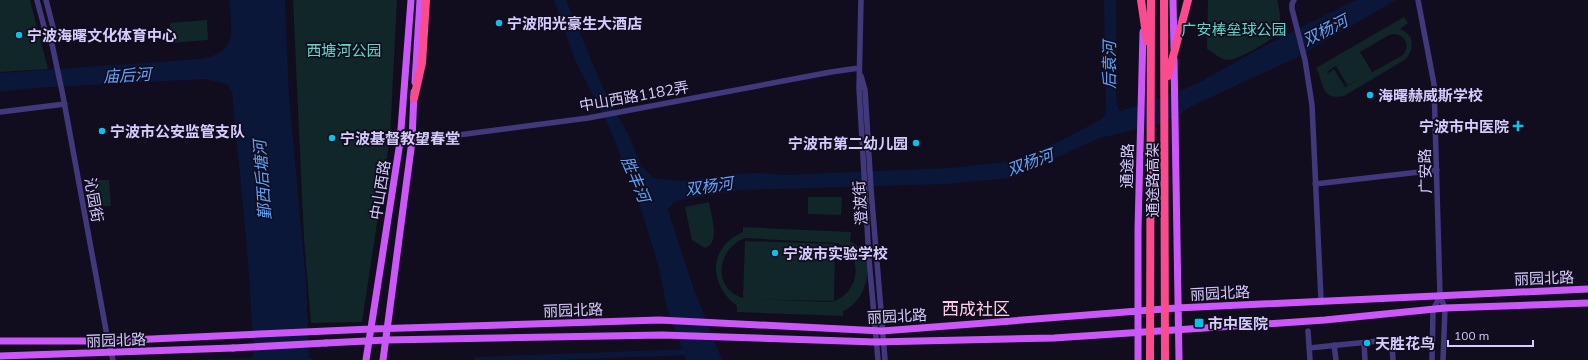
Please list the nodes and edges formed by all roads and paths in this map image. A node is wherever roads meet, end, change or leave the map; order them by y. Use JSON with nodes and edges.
{"nodes":[{"id":1,"x":37,"y":0,"type":"edge"},
{"id":2,"x":46,"y":0,"type":"edge"},
{"id":3,"x":411,"y":0,"type":"edge"},
{"id":4,"x":420,"y":0,"type":"edge"},
{"id":5,"x":426,"y":0,"type":"edge"},
{"id":6,"x":861,"y":0,"type":"edge"},
{"id":7,"x":1143,"y":0,"type":"edge"},
{"id":8,"x":1151,"y":0,"type":"edge"},
{"id":9,"x":1164,"y":0,"type":"edge"},
{"id":10,"x":1173,"y":0,"type":"edge"},
{"id":11,"x":1294,"y":0,"type":"edge"},
{"id":12,"x":1418,"y":0,"type":"edge"},
{"id":13,"x":1188,"y":3,"type":"edge"},
{"id":14,"x":52,"y":44,"type":"junction"},
{"id":15,"x":1151,"y":50,"type":"junction"},
{"id":16,"x":859,"y":68,"type":"junction"},
{"id":17,"x":1165,"y":89,"type":"junction"},
{"id":18,"x":414,"y":98,"type":"junction"},
{"id":19,"x":65,"y":104,"type":"junction"},
{"id":20,"x":0,"y":112,"type":"edge"},
{"id":21,"x":412,"y":141,"type":"junction"},
{"id":22,"x":1437,"y":170,"type":"junction"},
{"id":23,"x":1315,"y":184,"type":"junction"},
{"id":24,"x":868,"y":189,"type":"junction"},
{"id":25,"x":1588,"y":289,"type":"edge"},
{"id":26,"x":1440,"y":296,"type":"junction"},
{"id":27,"x":1321,"y":300,"type":"junction"},
{"id":28,"x":1588,"y":303,"type":"edge"},
{"id":29,"x":1177,"y":308,"type":"junction"},
{"id":30,"x":1445,"y":308,"type":"junction"},
{"id":31,"x":1138,"y":310,"type":"junction"},
{"id":32,"x":1433,"y":310,"type":"junction"},
{"id":33,"x":371,"y":329,"type":"junction"},
{"id":34,"x":388,"y":329,"type":"junction"},
{"id":35,"x":1177,"y":330,"type":"junction"},
{"id":36,"x":874,"y":331,"type":"junction"},
{"id":37,"x":882,"y":331,"type":"junction"},
{"id":38,"x":1308,"y":331,"type":"dead end"},
{"id":39,"x":1138,"y":333,"type":"junction"},
{"id":40,"x":369,"y":340,"type":"junction"},
{"id":41,"x":386,"y":340,"type":"junction"},
{"id":42,"x":0,"y":341,"type":"edge"},
{"id":43,"x":108,"y":342,"type":"junction"},
{"id":44,"x":875,"y":342,"type":"junction"},
{"id":45,"x":883,"y":342,"type":"junction"},
{"id":46,"x":1364,"y":343,"type":"junction"},
{"id":47,"x":1334,"y":345,"type":"junction"},
{"id":48,"x":1309,"y":348,"type":"junction"},
{"id":49,"x":5,"y":357,"type":"edge"},
{"id":50,"x":112,"y":357,"type":"edge"},
{"id":51,"x":366,"y":360,"type":"edge"},
{"id":52,"x":383,"y":360,"type":"edge"},
{"id":53,"x":878,"y":360,"type":"edge"},
{"id":54,"x":885,"y":360,"type":"edge"},
{"id":55,"x":1138,"y":360,"type":"edge"},
{"id":56,"x":1150,"y":360,"type":"edge"},
{"id":57,"x":1166,"y":360,"type":"edge"},
{"id":58,"x":1179,"y":360,"type":"edge"},
{"id":59,"x":1310,"y":360,"type":"edge"},
{"id":60,"x":1336,"y":360,"type":"edge"},
{"id":61,"x":1365,"y":360,"type":"edge"},
{"id":62,"x":1393,"y":360,"type":"edge"},
{"id":63,"x":1432,"y":360,"type":"edge"},
{"id":64,"x":1443,"y":360,"type":"edge"}],
"edges":[{"from":1,"to":14,"type":"street","name":"沁园街"},
{"from":2,"to":14,"type":"street","name":"沁园街"},
{"from":3,"to":33,"type":"main road","name":"中山西路"},
{"from":4,"to":18,"type":"main road","name":"中山西路"},
{"from":5,"to":18,"type":"highway"},
{"from":6,"to":16,"type":"street","name":"澄波街"},
{"from":7,"to":15,"type":"highway","bridge":true},
{"from":7,"to":31,"type":"main road","name":"通途路"},
{"from":8,"to":15,"type":"highway","name":"通途路高架","bridge":true},
{"from":9,"to":17,"type":"highway","name":"通途路高架","bridge":true},
{"from":10,"to":29,"type":"main road"},
{"from":11,"to":23,"type":"street"},
{"from":12,"to":22,"type":"street","name":"广安路"},
{"from":13,"to":17,"type":"highway","bridge":true},
{"from":14,"to":19,"type":"street","name":"沁园街"},
{"from":15,"to":56,"type":"highway","name":"通途路高架","bridge":true},
{"from":16,"to":21,"type":"street","name":"中山西路1182弄"},
{"from":16,"to":24,"type":"street","name":"澄波街"},
{"from":17,"to":57,"type":"highway","name":"通途路高架","bridge":true},
{"from":18,"to":21,"type":"main road","name":"中山西路"},
{"from":19,"to":20,"type":"street"},
{"from":19,"to":43,"type":"street","name":"沁园街"},
{"from":21,"to":34,"type":"main road","name":"中山西路"},
{"from":22,"to":23,"type":"street"},
{"from":22,"to":26,"type":"street","name":"广安路"},
{"from":23,"to":27,"type":"street"},
{"from":24,"to":36,"type":"street","name":"澄波街"},
{"from":24,"to":37,"type":"street","name":"澄波街"},
{"from":25,"to":26,"type":"main road","name":"丽园北路"},
{"from":26,"to":27,"type":"main road","name":"丽园北路"},
{"from":26,"to":30,"type":"street","name":"广安路"},
{"from":26,"to":32,"type":"street","name":"广安路"},
{"from":27,"to":29,"type":"main road","name":"丽园北路"},
{"from":28,"to":30,"type":"main road","name":"丽园北路"},
{"from":29,"to":31,"type":"main road","name":"丽园北路"},
{"from":29,"to":35,"type":"main road"},
{"from":30,"to":32,"type":"main road","name":"丽园北路"},
{"from":30,"to":64,"type":"street","name":"广安路"},
{"from":31,"to":37,"type":"main road","name":"丽园北路"},
{"from":31,"to":39,"type":"main road","name":"通途路"},
{"from":32,"to":35,"type":"main road","name":"丽园北路"},
{"from":32,"to":63,"type":"street","name":"广安路"},
{"from":33,"to":34,"type":"main road","name":"丽园北路"},
{"from":33,"to":40,"type":"main road","name":"中山西路"},
{"from":33,"to":43,"type":"main road","name":"丽园北路"},
{"from":34,"to":36,"type":"main road","name":"丽园北路"},
{"from":34,"to":41,"type":"main road","name":"中山西路"},
{"from":35,"to":39,"type":"main road","name":"丽园北路"},
{"from":35,"to":58,"type":"main road"},
{"from":36,"to":37,"type":"main road","name":"丽园北路"},
{"from":36,"to":44,"type":"street","name":"澄波街"},
{"from":37,"to":45,"type":"street","name":"澄波街"},
{"from":38,"to":48,"type":"street"},
{"from":39,"to":45,"type":"main road","name":"丽园北路"},
{"from":39,"to":55,"type":"main road","name":"通途路"},
{"from":40,"to":41,"type":"main road","name":"丽园北路"},
{"from":40,"to":50,"type":"main road","name":"丽园北路","bridge":true},
{"from":40,"to":51,"type":"main road","name":"中山西路"},
{"from":41,"to":44,"type":"main road","name":"丽园北路"},
{"from":41,"to":52,"type":"main road","name":"中山西路"},
{"from":42,"to":43,"type":"main road","name":"丽园北路"},
{"from":43,"to":50,"type":"street","name":"沁园街"},
{"from":44,"to":45,"type":"main road","name":"丽园北路"},
{"from":44,"to":53,"type":"street","name":"澄波街"},
{"from":45,"to":54,"type":"street","name":"澄波街"},
{"from":46,"to":47,"type":"street"},
{"from":46,"to":61,"type":"street"},
{"from":46,"to":62,"type":"street"},
{"from":47,"to":48,"type":"street"},
{"from":47,"to":60,"type":"street"},
{"from":48,"to":59,"type":"street"},
{"from":49,"to":50,"type":"main road","name":"丽园北路"}]}
